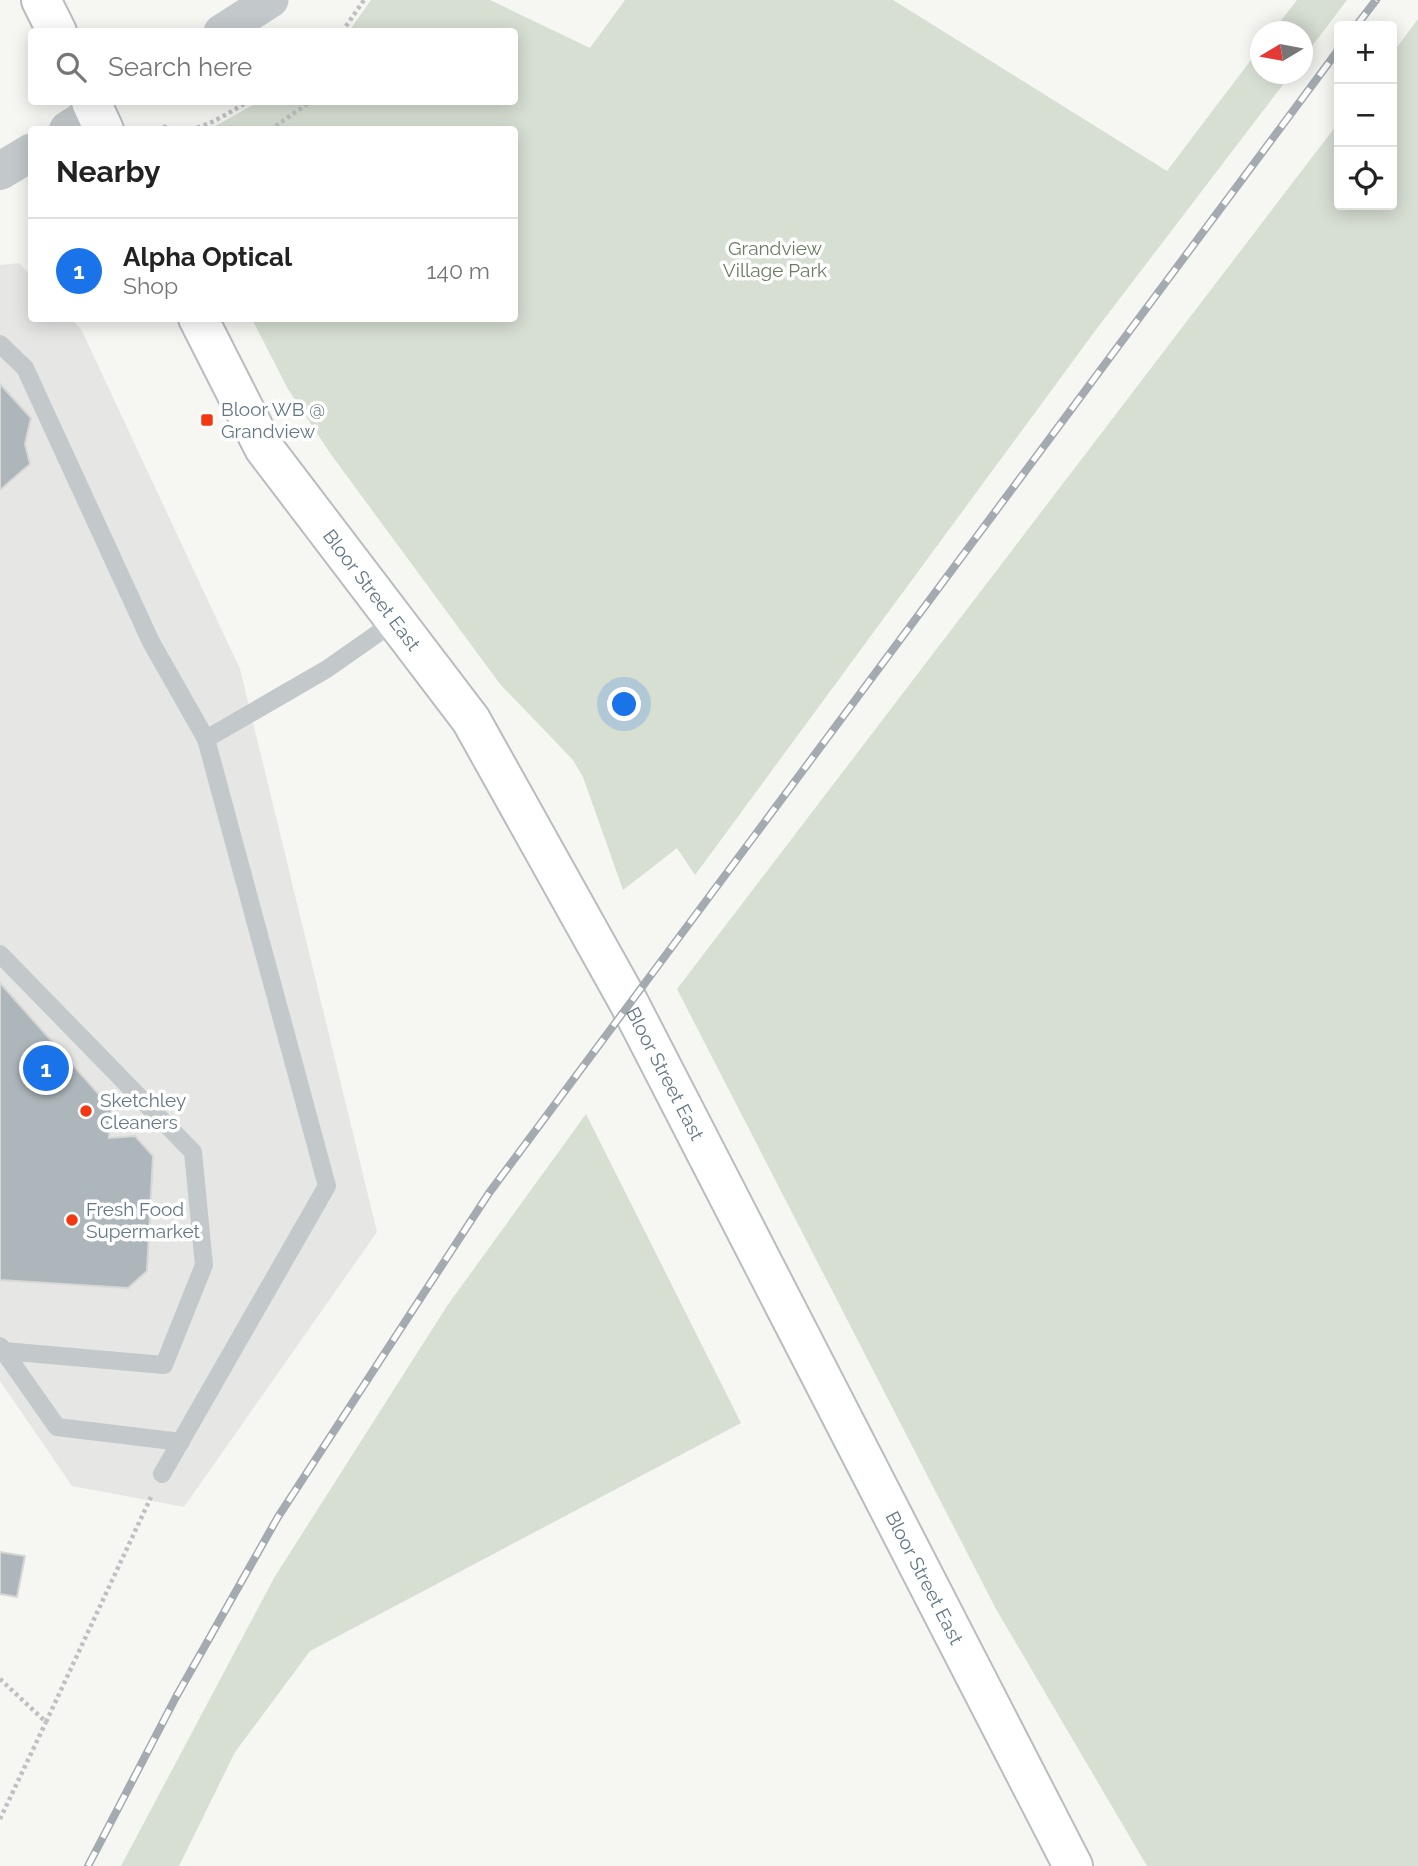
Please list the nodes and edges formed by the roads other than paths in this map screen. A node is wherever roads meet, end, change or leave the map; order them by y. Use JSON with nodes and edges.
{"nodes":[{"id":1,"x":41,"y":0,"type":"edge"},
{"id":2,"x":271,"y":0,"type":"edge"},
{"id":3,"x":55,"y":28,"type":"edge"},
{"id":4,"x":227,"y":28,"type":"edge"},
{"id":5,"x":28,"y":154,"type":"edge"},
{"id":6,"x":0,"y":171,"type":"edge"},
{"id":7,"x":200,"y":322,"type":"edge"},
{"id":8,"x":0,"y":344,"type":"edge"},
{"id":9,"x":394,"y":622,"type":"junction"},
{"id":10,"x":206,"y":739,"type":"junction"},
{"id":11,"x":0,"y":954,"type":"edge"},
{"id":12,"x":2,"y":1349,"type":"edge"},
{"id":13,"x":181,"y":1442,"type":"junction"},
{"id":14,"x":162,"y":1474,"type":"road end"},
{"id":15,"x":1073,"y":1866,"type":"edge"}],
"edges":[{"from":1,"to":3,"type":"main road"},
{"from":2,"to":4,"type":"street"},
{"from":5,"to":6,"type":"street"},
{"from":7,"to":9,"type":"main road","name":"Bloor Street East"},
{"from":8,"to":10,"type":"lane"},
{"from":9,"to":10,"type":"lane"},
{"from":9,"to":15,"type":"main road","name":"Bloor Street East"},
{"from":10,"to":13,"type":"lane"},
{"from":11,"to":12,"type":"lane"},
{"from":12,"to":13,"type":"lane"},
{"from":13,"to":14,"type":"lane"}]}
